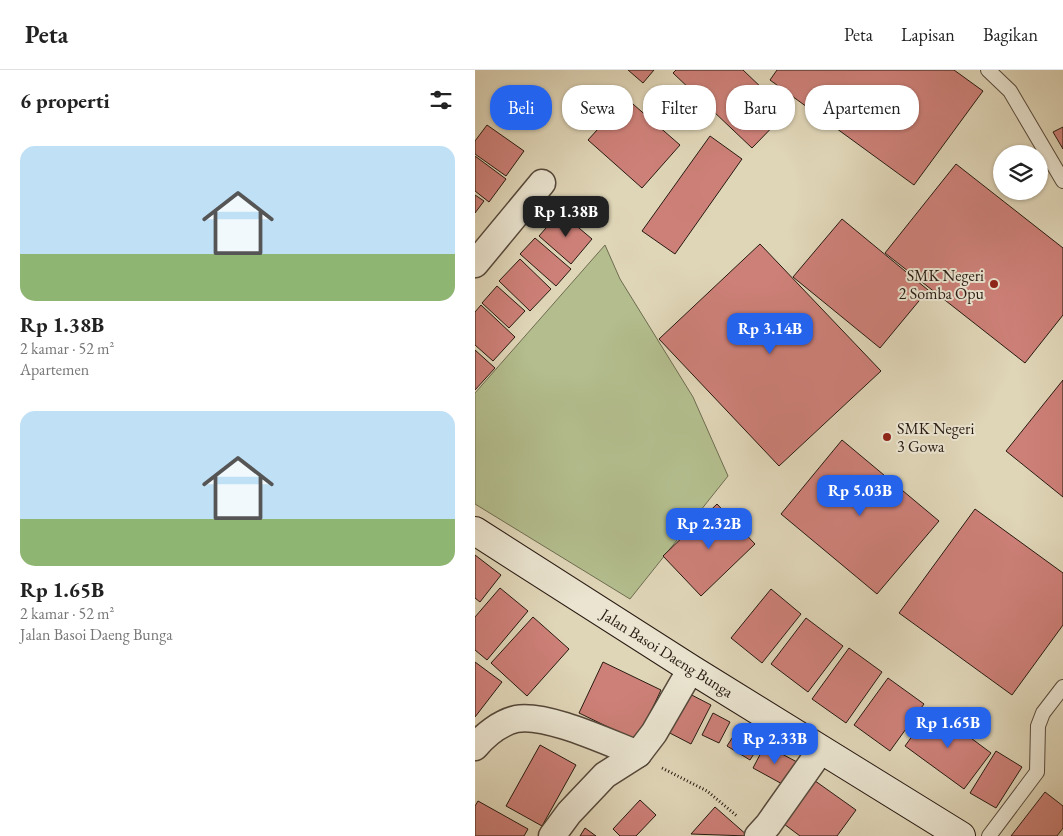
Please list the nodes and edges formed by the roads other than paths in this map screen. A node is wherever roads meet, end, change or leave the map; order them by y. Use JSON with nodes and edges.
{"nodes":[{"id":1,"x":988,"y":70,"type":"edge"},
{"id":2,"x":1063,"y":181,"type":"edge"},
{"id":3,"x":542,"y":182,"type":"dead end"},
{"id":4,"x":475,"y":264,"type":"edge"},
{"id":5,"x":475,"y":531,"type":"edge"},
{"id":6,"x":691,"y":669,"type":"junction"},
{"id":7,"x":1063,"y":687,"type":"edge"},
{"id":8,"x":475,"y":746,"type":"edge"},
{"id":9,"x":821,"y":750,"type":"junction"},
{"id":10,"x":637,"y":754,"type":"junction"},
{"id":11,"x":751,"y":830,"type":"edge"},
{"id":12,"x":552,"y":836,"type":"edge"},
{"id":13,"x":961,"y":836,"type":"edge"},
{"id":14,"x":989,"y":836,"type":"edge"}],
"edges":[{"from":1,"to":2,"type":"lane"},
{"from":3,"to":4,"type":"street"},
{"from":5,"to":6,"type":"street","name":"Jalan Basoi Daeng Bunga"},
{"from":6,"to":9,"type":"street","name":"Jalan Basoi Daeng Bunga"},
{"from":6,"to":10,"type":"street"},
{"from":7,"to":14,"type":"lane"},
{"from":8,"to":10,"type":"street"},
{"from":9,"to":11,"type":"street"},
{"from":9,"to":13,"type":"street","name":"Jalan Basoi Daeng Bunga"},
{"from":10,"to":12,"type":"street"}]}
